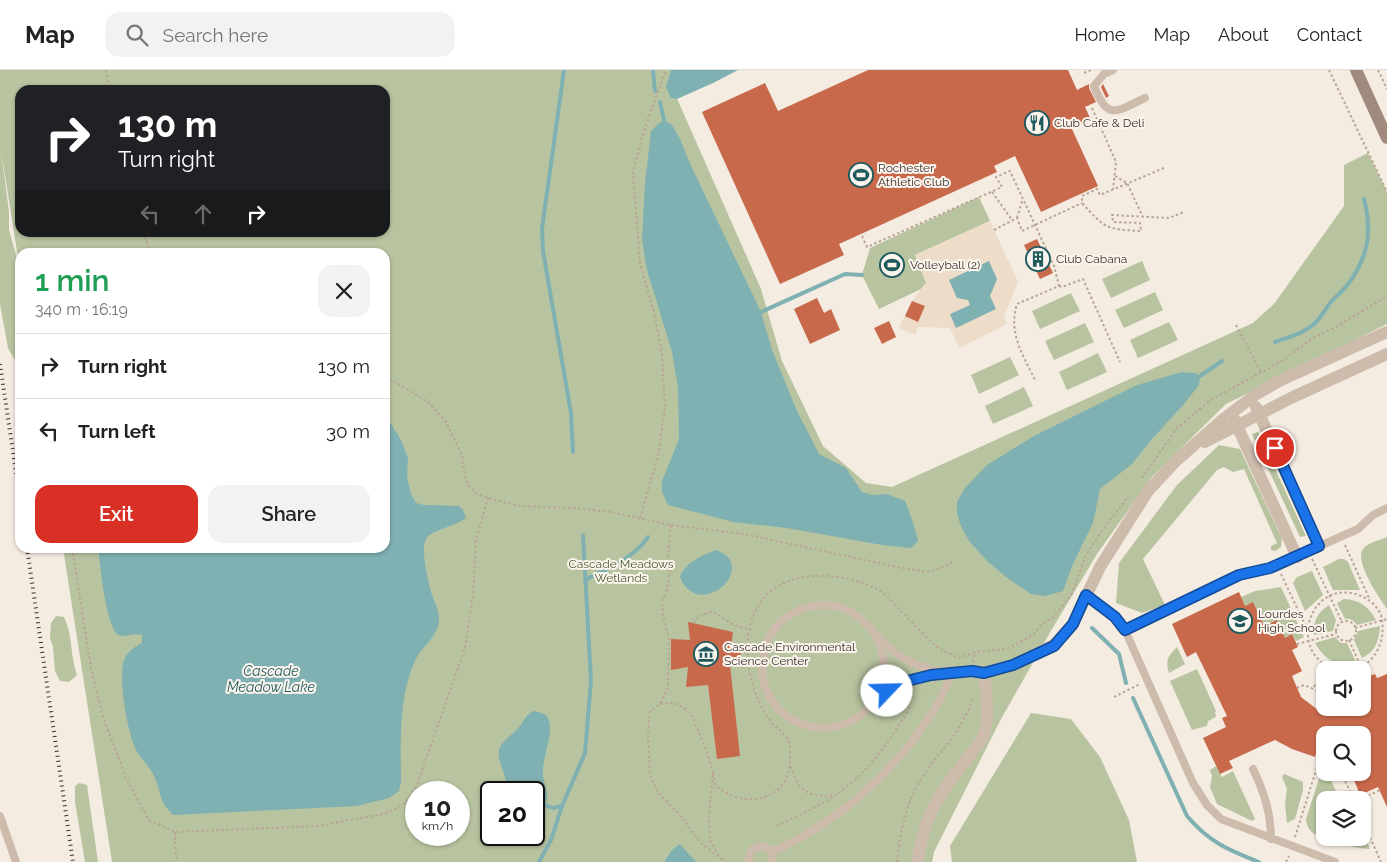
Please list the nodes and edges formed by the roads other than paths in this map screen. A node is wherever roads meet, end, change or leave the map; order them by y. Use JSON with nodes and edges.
{"nodes":[{"id":1,"x":1112,"y":70,"type":"edge"},
{"id":2,"x":1356,"y":70,"type":"edge"},
{"id":3,"x":1145,"y":98,"type":"dead end"},
{"id":4,"x":1387,"y":138,"type":"edge"},
{"id":5,"x":1387,"y":332,"type":"edge"},
{"id":6,"x":1387,"y":354,"type":"edge"},
{"id":7,"x":1251,"y":398,"type":"junction"},
{"id":8,"x":1231,"y":412,"type":"junction"},
{"id":9,"x":1260,"y":415,"type":"junction"},
{"id":10,"x":1236,"y":425,"type":"junction"},
{"id":11,"x":1176,"y":461,"type":"junction"},
{"id":12,"x":1387,"y":508,"type":"edge"},
{"id":13,"x":1308,"y":551,"type":"junction"},
{"id":14,"x":1086,"y":595,"type":"junction"},
{"id":15,"x":1125,"y":630,"type":"junction"},
{"id":16,"x":876,"y":635,"type":"junction"},
{"id":17,"x":947,"y":672,"type":"junction"},
{"id":18,"x":978,"y":672,"type":"junction"},
{"id":19,"x":873,"y":702,"type":"junction"},
{"id":20,"x":1253,"y":769,"type":"dead end"},
{"id":21,"x":0,"y":816,"type":"edge"},
{"id":22,"x":1271,"y":839,"type":"junction"},
{"id":23,"x":772,"y":852,"type":"junction"},
{"id":24,"x":16,"y":862,"type":"edge"},
{"id":25,"x":749,"y":862,"type":"edge"},
{"id":26,"x":774,"y":862,"type":"edge"},
{"id":27,"x":917,"y":862,"type":"edge"},
{"id":28,"x":1335,"y":862,"type":"edge"}],
"edges":[{"from":1,"to":3,"type":"lane"},
{"from":2,"to":4,"type":"main road"},
{"from":5,"to":7,"type":"street"},
{"from":6,"to":9,"type":"street"},
{"from":7,"to":8,"type":"street"},
{"from":7,"to":9,"type":"street"},
{"from":8,"to":10,"type":"street"},
{"from":8,"to":11,"type":"street"},
{"from":9,"to":10,"type":"street"},
{"from":9,"to":13,"type":"street"},
{"from":10,"to":11,"type":"street"},
{"from":10,"to":13,"type":"street"},
{"from":11,"to":14,"type":"street"},
{"from":12,"to":13,"type":"lane"},
{"from":13,"to":15,"type":"lane"},
{"from":14,"to":15,"type":"lane"},
{"from":14,"to":18,"type":"street"},
{"from":15,"to":22,"type":"lane"},
{"from":16,"to":17,"type":"lane"},
{"from":16,"to":19,"type":"lane"},
{"from":16,"to":19,"type":"lane"},
{"from":17,"to":18,"type":"lane"},
{"from":17,"to":19,"type":"lane"},
{"from":17,"to":23,"type":"lane"},
{"from":18,"to":27,"type":"street"},
{"from":20,"to":22,"type":"lane"},
{"from":21,"to":24,"type":"lane"},
{"from":22,"to":28,"type":"lane"},
{"from":23,"to":25,"type":"lane"},
{"from":23,"to":26,"type":"lane"}]}
